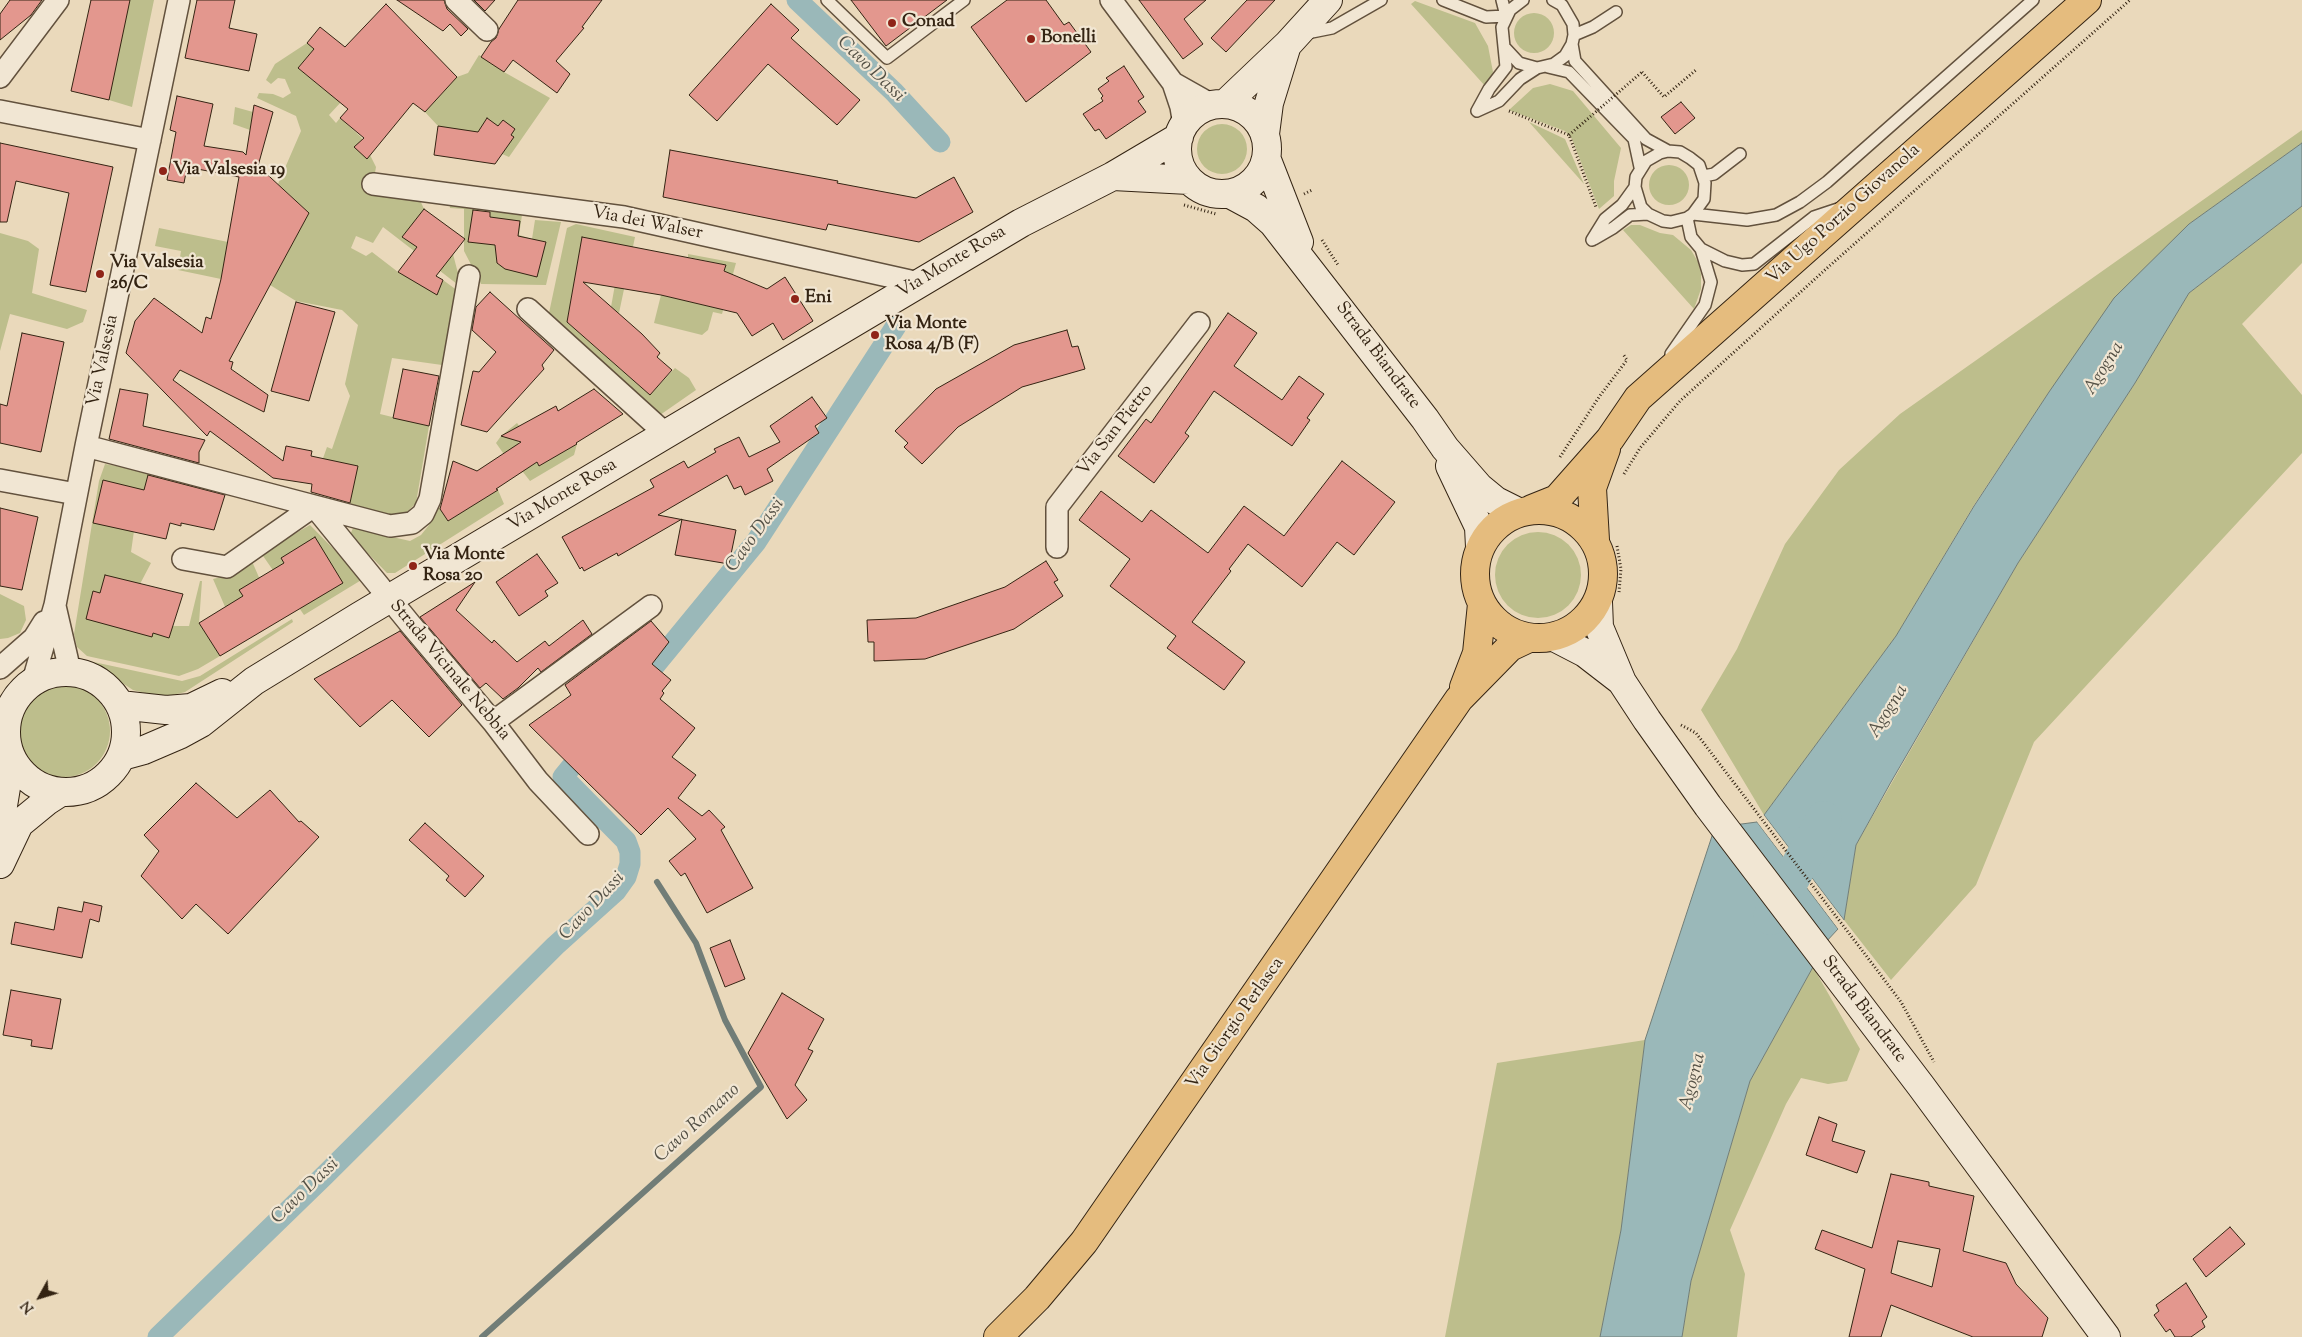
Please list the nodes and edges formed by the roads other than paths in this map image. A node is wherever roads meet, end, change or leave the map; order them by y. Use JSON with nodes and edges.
{"nodes":[{"id":1,"x":58,"y":0,"type":"edge"},
{"id":2,"x":179,"y":0,"type":"edge"},
{"id":3,"x":456,"y":0,"type":"edge"},
{"id":4,"x":827,"y":0,"type":"edge"},
{"id":5,"x":964,"y":0,"type":"edge"},
{"id":6,"x":1111,"y":0,"type":"edge"},
{"id":7,"x":1328,"y":0,"type":"edge"},
{"id":8,"x":1381,"y":0,"type":"edge"},
{"id":9,"x":1443,"y":0,"type":"edge"},
{"id":10,"x":1502,"y":0,"type":"edge"},
{"id":11,"x":1523,"y":0,"type":"edge"},
{"id":12,"x":1554,"y":0,"type":"edge"},
{"id":13,"x":2032,"y":0,"type":"edge"},
{"id":14,"x":2087,"y":0,"type":"edge"},
{"id":15,"x":1616,"y":12,"type":"dead end"},
{"id":16,"x":1506,"y":16,"type":"junction"},
{"id":17,"x":1486,"y":17,"type":"junction"},
{"id":18,"x":487,"y":30,"type":"dead end"},
{"id":19,"x":1292,"y":39,"type":"junction"},
{"id":20,"x":1573,"y":39,"type":"junction"},
{"id":21,"x":1504,"y":43,"type":"junction"},
{"id":22,"x":1542,"y":67,"type":"junction"},
{"id":23,"x":0,"y":77,"type":"edge"},
{"id":24,"x":1173,"y":83,"type":"junction"},
{"id":25,"x":1219,"y":104,"type":"junction"},
{"id":26,"x":0,"y":111,"type":"edge"},
{"id":27,"x":1181,"y":131,"type":"junction"},
{"id":28,"x":150,"y":140,"type":"junction"},
{"id":29,"x":1266,"y":147,"type":"junction"},
{"id":30,"x":1668,"y":151,"type":"junction"},
{"id":31,"x":1740,"y":154,"type":"dead end"},
{"id":32,"x":1640,"y":167,"type":"junction"},
{"id":33,"x":1113,"y":176,"type":"junction"},
{"id":34,"x":1704,"y":176,"type":"junction"},
{"id":35,"x":373,"y":184,"type":"dead end"},
{"id":36,"x":1635,"y":187,"type":"junction"},
{"id":37,"x":1183,"y":191,"type":"junction"},
{"id":38,"x":1859,"y":201,"type":"junction"},
{"id":39,"x":1225,"y":205,"type":"junction"},
{"id":40,"x":1648,"y":214,"type":"junction"},
{"id":41,"x":1690,"y":216,"type":"junction"},
{"id":42,"x":1702,"y":249,"type":"junction"},
{"id":43,"x":1307,"y":265,"type":"junction"},
{"id":44,"x":469,"y":276,"type":"dead end"},
{"id":45,"x":919,"y":283,"type":"junction"},
{"id":46,"x":528,"y":309,"type":"dead end"},
{"id":47,"x":1199,"y":324,"type":"dead end"},
{"id":48,"x":1638,"y":398,"type":"junction"},
{"id":49,"x":667,"y":435,"type":"junction"},
{"id":50,"x":1610,"y":439,"type":"junction"},
{"id":51,"x":86,"y":446,"type":"junction"},
{"id":52,"x":1445,"y":448,"type":"junction"},
{"id":53,"x":0,"y":480,"type":"edge"},
{"id":54,"x":76,"y":494,"type":"junction"},
{"id":55,"x":314,"y":506,"type":"junction"},
{"id":56,"x":1525,"y":511,"type":"junction"},
{"id":57,"x":1605,"y":541,"type":"junction"},
{"id":58,"x":1057,"y":546,"type":"dead end"},
{"id":59,"x":1480,"y":547,"type":"junction"},
{"id":60,"x":183,"y":559,"type":"dead end"},
{"id":61,"x":389,"y":599,"type":"junction"},
{"id":62,"x":1608,"y":601,"type":"junction"},
{"id":63,"x":1482,"y":604,"type":"junction"},
{"id":64,"x":55,"y":605,"type":"junction"},
{"id":65,"x":651,"y":606,"type":"dead end"},
{"id":66,"x":1542,"y":637,"type":"junction"},
{"id":67,"x":0,"y":668,"type":"edge"},
{"id":68,"x":70,"y":671,"type":"junction"},
{"id":69,"x":254,"y":681,"type":"junction"},
{"id":70,"x":1622,"y":682,"type":"junction"},
{"id":71,"x":19,"y":685,"type":"edge"},
{"id":72,"x":1459,"y":699,"type":"junction"},
{"id":73,"x":120,"y":705,"type":"junction"},
{"id":74,"x":493,"y":722,"type":"junction"},
{"id":75,"x":3,"y":724,"type":"edge"},
{"id":76,"x":122,"y":756,"type":"junction"},
{"id":77,"x":11,"y":757,"type":"junction"},
{"id":78,"x":61,"y":792,"type":"junction"},
{"id":79,"x":0,"y":824,"type":"edge"},
{"id":80,"x":588,"y":834,"type":"dead end"},
{"id":81,"x":0,"y":864,"type":"edge"},
{"id":82,"x":998,"y":1337,"type":"edge"},
{"id":83,"x":2106,"y":1337,"type":"edge"}],
"edges":[{"from":1,"to":23,"type":"street"},
{"from":2,"to":28,"type":"street","name":"Via Valsesia"},
{"from":3,"to":18,"type":"street"},
{"from":4,"to":5,"type":"lane"},
{"from":6,"to":24,"type":"street"},
{"from":7,"to":19,"type":"main road"},
{"from":8,"to":19,"type":"lane"},
{"from":9,"to":17,"type":"lane"},
{"from":10,"to":16,"type":"lane"},
{"from":11,"to":16,"type":"lane"},
{"from":12,"to":20,"type":"lane"},
{"from":13,"to":41,"type":"lane"},
{"from":14,"to":38,"type":"main road","name":"Via Ugo Porzio Giovanola"},
{"from":15,"to":20,"type":"lane"},
{"from":16,"to":17,"type":"lane"},
{"from":16,"to":21,"type":"lane"},
{"from":17,"to":21,"type":"lane"},
{"from":19,"to":25,"type":"main road"},
{"from":19,"to":29,"type":"main road"},
{"from":20,"to":22,"type":"lane"},
{"from":20,"to":30,"type":"lane"},
{"from":21,"to":22,"type":"lane"},
{"from":21,"to":22,"type":"lane"},
{"from":22,"to":32,"type":"lane"},
{"from":24,"to":25,"type":"street"},
{"from":24,"to":27,"type":"street"},
{"from":25,"to":27,"type":"main road"},
{"from":25,"to":29,"type":"main road"},
{"from":26,"to":28,"type":"street"},
{"from":27,"to":33,"type":"main road","name":"Via Monte Rosa"},
{"from":27,"to":37,"type":"main road"},
{"from":28,"to":51,"type":"street","name":"Via Valsesia"},
{"from":29,"to":39,"type":"main road"},
{"from":29,"to":43,"type":"main road","name":"Strada Biandrate"},
{"from":30,"to":32,"type":"lane"},
{"from":30,"to":34,"type":"lane"},
{"from":31,"to":34,"type":"lane"},
{"from":32,"to":36,"type":"lane"},
{"from":33,"to":37,"type":"main road"},
{"from":33,"to":45,"type":"main road","name":"Via Monte Rosa"},
{"from":34,"to":41,"type":"lane"},
{"from":35,"to":45,"type":"street","name":"Via dei Walser"},
{"from":36,"to":40,"type":"lane"},
{"from":36,"to":40,"type":"lane"},
{"from":37,"to":39,"type":"main road"},
{"from":38,"to":42,"type":"lane"},
{"from":38,"to":48,"type":"main road","name":"Via Ugo Porzio Giovanola"},
{"from":39,"to":43,"type":"main road","name":"Strada Biandrate"},
{"from":40,"to":41,"type":"lane"},
{"from":41,"to":42,"type":"lane"},
{"from":42,"to":48,"type":"lane"},
{"from":43,"to":52,"type":"main road","name":"Strada Biandrate"},
{"from":44,"to":55,"type":"street"},
{"from":45,"to":49,"type":"main road","name":"Via Monte Rosa"},
{"from":46,"to":49,"type":"street"},
{"from":47,"to":58,"type":"street","name":"Via San Pietro"},
{"from":48,"to":50,"type":"main road","name":"Via Ugo Porzio Giovanola"},
{"from":49,"to":61,"type":"main road","name":"Via Monte Rosa"},
{"from":50,"to":56,"type":"main road","name":"Via Ugo Porzio Giovanola"},
{"from":50,"to":57,"type":"main road","name":"Via Ugo Porzio Giovanola"},
{"from":51,"to":54,"type":"street","name":"Via Valsesia"},
{"from":51,"to":55,"type":"street"},
{"from":52,"to":56,"type":"main road","name":"Strada Biandrate"},
{"from":52,"to":59,"type":"main road","name":"Strada Biandrate"},
{"from":53,"to":54,"type":"street"},
{"from":54,"to":64,"type":"street","name":"Via Valsesia"},
{"from":55,"to":60,"type":"street"},
{"from":55,"to":61,"type":"street","name":"Strada Vicinale Nebbia"},
{"from":56,"to":57,"type":"main road"},
{"from":56,"to":59,"type":"main road"},
{"from":57,"to":62,"type":"main road"},
{"from":59,"to":63,"type":"main road"},
{"from":61,"to":69,"type":"main road","name":"Via Monte Rosa"},
{"from":61,"to":74,"type":"street","name":"Strada Vicinale Nebbia"},
{"from":62,"to":66,"type":"main road"},
{"from":62,"to":70,"type":"main road","name":"Strada Biandrate"},
{"from":63,"to":66,"type":"main road"},
{"from":63,"to":72,"type":"main road","name":"Via Giorgio Perlasca"},
{"from":64,"to":67,"type":"street","name":"Via Valsesia"},
{"from":64,"to":68,"type":"street","name":"Via Valsesia"},
{"from":64,"to":71,"type":"street","name":"Via Valsesia"},
{"from":65,"to":74,"type":"street"},
{"from":66,"to":70,"type":"main road","name":"Strada Biandrate"},
{"from":66,"to":72,"type":"main road","name":"Via Giorgio Perlasca"},
{"from":68,"to":71,"type":"main road"},
{"from":68,"to":73,"type":"main road"},
{"from":69,"to":73,"type":"main road","name":"Via Monte Rosa"},
{"from":69,"to":76,"type":"main road","name":"Via Monte Rosa"},
{"from":70,"to":83,"type":"main road","name":"Strada Biandrate"},
{"from":71,"to":75,"type":"main road"},
{"from":72,"to":82,"type":"main road","name":"Via Giorgio Perlasca"},
{"from":73,"to":76,"type":"main road"},
{"from":74,"to":80,"type":"street","name":"Strada Vicinale Nebbia"},
{"from":75,"to":77,"type":"main road"},
{"from":76,"to":78,"type":"main road"},
{"from":77,"to":78,"type":"main road"},
{"from":77,"to":79,"type":"main road"},
{"from":78,"to":81,"type":"main road"}]}
